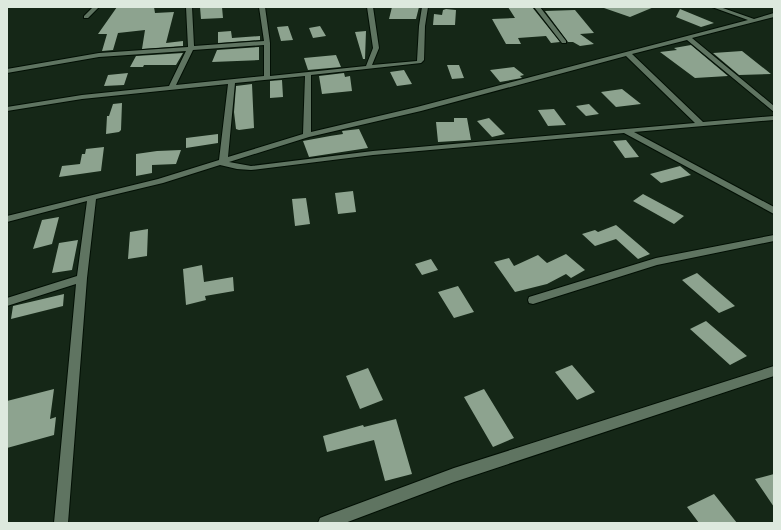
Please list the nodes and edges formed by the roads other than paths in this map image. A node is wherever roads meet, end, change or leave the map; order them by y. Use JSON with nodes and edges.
{"nodes":[{"id":1,"x":96,"y":7,"type":"edge"},
{"id":2,"x":189,"y":7,"type":"edge"},
{"id":3,"x":262,"y":7,"type":"edge"},
{"id":4,"x":370,"y":7,"type":"edge"},
{"id":5,"x":425,"y":7,"type":"edge"},
{"id":6,"x":537,"y":7,"type":"edge"},
{"id":7,"x":715,"y":7,"type":"edge"},
{"id":8,"x":774,"y":15,"type":"edge"},
{"id":9,"x":86,"y":17,"type":"dead end"},
{"id":10,"x":755,"y":21,"type":"junction"},
{"id":11,"x":688,"y":38,"type":"junction"},
{"id":12,"x":564,"y":42,"type":"dead end"},
{"id":13,"x":267,"y":44,"type":"junction"},
{"id":14,"x":191,"y":48,"type":"junction"},
{"id":15,"x":628,"y":54,"type":"junction"},
{"id":16,"x":368,"y":68,"type":"junction"},
{"id":17,"x":7,"y":71,"type":"edge"},
{"id":18,"x":308,"y":74,"type":"junction"},
{"id":19,"x":267,"y":78,"type":"junction"},
{"id":20,"x":232,"y":82,"type":"junction"},
{"id":21,"x":172,"y":87,"type":"junction"},
{"id":22,"x":7,"y":109,"type":"edge"},
{"id":23,"x":774,"y":110,"type":"edge"},
{"id":24,"x":774,"y":118,"type":"edge"},
{"id":25,"x":701,"y":124,"type":"junction"},
{"id":26,"x":624,"y":130,"type":"junction"},
{"id":27,"x":307,"y":135,"type":"junction"},
{"id":28,"x":223,"y":163,"type":"junction"},
{"id":29,"x":92,"y":197,"type":"junction"},
{"id":30,"x":774,"y":212,"type":"edge"},
{"id":31,"x":7,"y":219,"type":"edge"},
{"id":32,"x":774,"y":238,"type":"edge"},
{"id":33,"x":82,"y":278,"type":"junction"},
{"id":34,"x":533,"y":300,"type":"dead end"},
{"id":35,"x":7,"y":302,"type":"edge"},
{"id":36,"x":774,"y":371,"type":"edge"},
{"id":37,"x":61,"y":523,"type":"edge"},
{"id":38,"x":325,"y":523,"type":"edge"}],
"edges":[{"from":1,"to":9,"type":"street"},
{"from":2,"to":14,"type":"street"},
{"from":3,"to":13,"type":"street"},
{"from":4,"to":16,"type":"street"},
{"from":5,"to":16,"type":"street"},
{"from":6,"to":12,"type":"street"},
{"from":7,"to":10,"type":"street"},
{"from":8,"to":10,"type":"street"},
{"from":10,"to":11,"type":"street"},
{"from":11,"to":15,"type":"street"},
{"from":11,"to":23,"type":"street"},
{"from":13,"to":14,"type":"street"},
{"from":13,"to":19,"type":"street"},
{"from":14,"to":17,"type":"street"},
{"from":14,"to":21,"type":"street"},
{"from":15,"to":25,"type":"street"},
{"from":15,"to":27,"type":"street"},
{"from":16,"to":18,"type":"street"},
{"from":18,"to":19,"type":"street"},
{"from":18,"to":27,"type":"street"},
{"from":19,"to":20,"type":"street"},
{"from":20,"to":21,"type":"street"},
{"from":20,"to":28,"type":"street"},
{"from":21,"to":22,"type":"street"},
{"from":24,"to":25,"type":"street"},
{"from":25,"to":26,"type":"street"},
{"from":26,"to":28,"type":"street"},
{"from":26,"to":30,"type":"street"},
{"from":27,"to":28,"type":"street"},
{"from":28,"to":29,"type":"street"},
{"from":29,"to":31,"type":"street"},
{"from":29,"to":33,"type":"street"},
{"from":32,"to":34,"type":"street"},
{"from":33,"to":35,"type":"street"},
{"from":33,"to":37,"type":"street"},
{"from":36,"to":38,"type":"street"}]}
